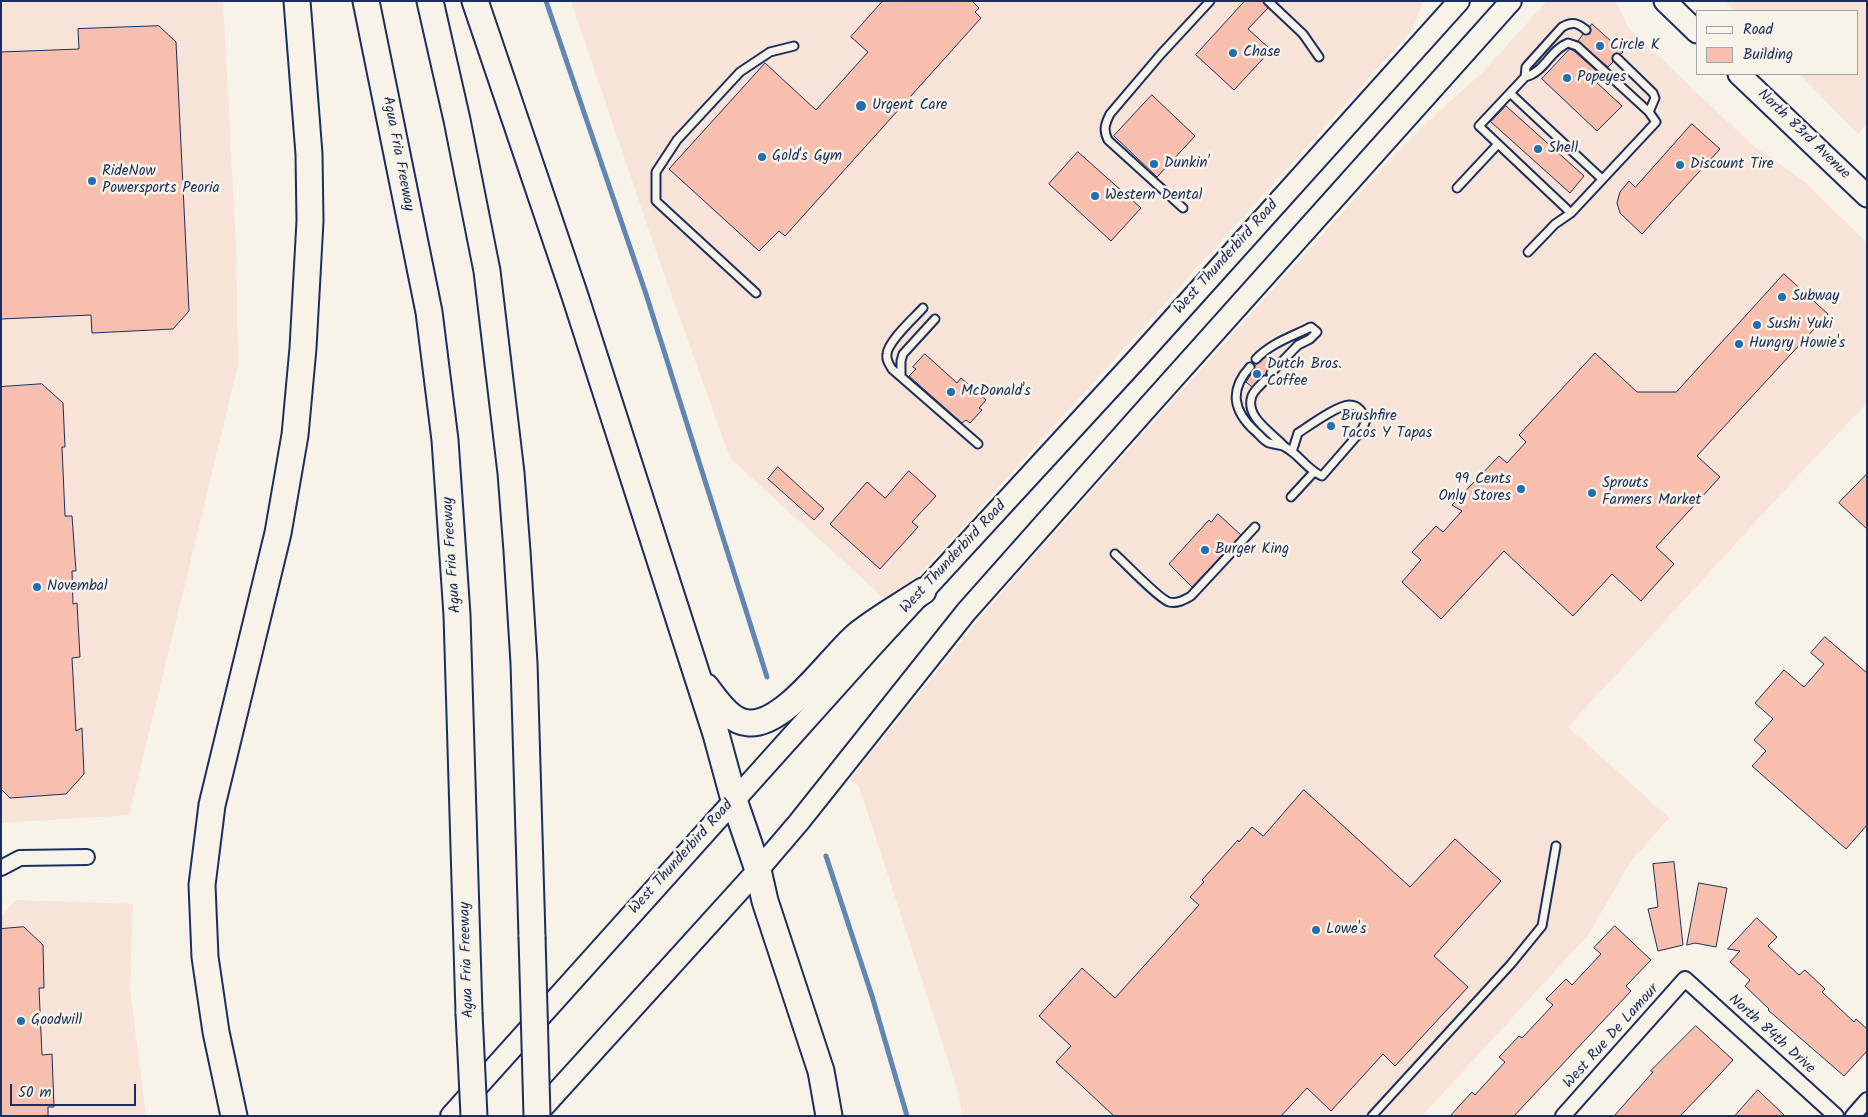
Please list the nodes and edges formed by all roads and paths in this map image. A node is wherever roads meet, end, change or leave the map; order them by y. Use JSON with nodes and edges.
{"nodes":[{"id":1,"x":296,"y":1,"type":"edge"},
{"id":2,"x":366,"y":1,"type":"edge"},
{"id":3,"x":430,"y":1,"type":"edge"},
{"id":4,"x":475,"y":1,"type":"edge"},
{"id":5,"x":1210,"y":1,"type":"edge"},
{"id":6,"x":1268,"y":1,"type":"edge"},
{"id":7,"x":1459,"y":1,"type":"edge"},
{"id":8,"x":1511,"y":1,"type":"edge"},
{"id":9,"x":1665,"y":1,"type":"edge"},
{"id":10,"x":1586,"y":30,"type":"dead end"},
{"id":11,"x":1696,"y":31,"type":"edge"},
{"id":12,"x":794,"y":46,"type":"dead end"},
{"id":13,"x":1318,"y":57,"type":"dead end"},
{"id":14,"x":1617,"y":58,"type":"dead end"},
{"id":15,"x":1740,"y":75,"type":"edge"},
{"id":16,"x":1525,"y":77,"type":"junction"},
{"id":17,"x":1510,"y":94,"type":"junction"},
{"id":18,"x":1649,"y":112,"type":"junction"},
{"id":19,"x":1498,"y":144,"type":"junction"},
{"id":20,"x":1602,"y":179,"type":"junction"},
{"id":21,"x":1457,"y":188,"type":"dead end"},
{"id":22,"x":1867,"y":196,"type":"edge"},
{"id":23,"x":1183,"y":208,"type":"dead end"},
{"id":24,"x":1571,"y":213,"type":"junction"},
{"id":25,"x":1528,"y":252,"type":"dead end"},
{"id":26,"x":756,"y":293,"type":"dead end"},
{"id":27,"x":923,"y":308,"type":"dead end"},
{"id":28,"x":935,"y":319,"type":"dead end"},
{"id":29,"x":1256,"y":359,"type":"dead end"},
{"id":30,"x":1250,"y":367,"type":"dead end"},
{"id":31,"x":1271,"y":373,"type":"dead end"},
{"id":32,"x":901,"y":376,"type":"junction"},
{"id":33,"x":1265,"y":380,"type":"dead end"},
{"id":34,"x":978,"y":444,"type":"dead end"},
{"id":35,"x":1289,"y":449,"type":"junction"},
{"id":36,"x":1314,"y":472,"type":"junction"},
{"id":37,"x":1291,"y":497,"type":"dead end"},
{"id":38,"x":1255,"y":527,"type":"dead end"},
{"id":39,"x":1115,"y":554,"type":"dead end"},
{"id":40,"x":923,"y":591,"type":"junction"},
{"id":41,"x":698,"y":676,"type":"junction"},
{"id":42,"x":734,"y":800,"type":"junction"},
{"id":43,"x":1556,"y":846,"type":"dead end"},
{"id":44,"x":86,"y":857,"type":"dead end"},
{"id":45,"x":1,"y":868,"type":"edge"},
{"id":46,"x":758,"y":870,"type":"junction"},
{"id":47,"x":1685,"y":979,"type":"joint"},
{"id":48,"x":1867,"y":1100,"type":"edge"},
{"id":49,"x":234,"y":1116,"type":"edge"},
{"id":50,"x":451,"y":1116,"type":"edge"},
{"id":51,"x":474,"y":1116,"type":"edge"},
{"id":52,"x":536,"y":1116,"type":"edge"},
{"id":53,"x":829,"y":1116,"type":"edge"},
{"id":54,"x":1372,"y":1116,"type":"edge"},
{"id":55,"x":1563,"y":1116,"type":"edge"},
{"id":56,"x":1836,"y":1116,"type":"edge"},
{"id":57,"x":1853,"y":1116,"type":"edge"}],
"edges":[{"from":1,"to":49,"type":"highway"},
{"from":2,"to":51,"type":"highway","name":"Agua Fria Freeway","bridge":true},
{"from":3,"to":52,"type":"highway","bridge":true},
{"from":4,"to":41,"type":"highway"},
{"from":5,"to":23,"type":"lane"},
{"from":6,"to":13,"type":"lane"},
{"from":7,"to":40,"type":"main road","name":"West Thunderbird Road"},
{"from":8,"to":46,"type":"main road"},
{"from":9,"to":11,"type":"main road"},
{"from":10,"to":16,"type":"lane"},
{"from":12,"to":26,"type":"lane"},
{"from":14,"to":18,"type":"lane"},
{"from":15,"to":22,"type":"main road","name":"North 83rd Avenue"},
{"from":16,"to":17,"type":"lane"},
{"from":16,"to":18,"type":"lane"},
{"from":17,"to":19,"type":"lane"},
{"from":17,"to":20,"type":"lane"},
{"from":18,"to":20,"type":"lane"},
{"from":19,"to":21,"type":"lane"},
{"from":19,"to":24,"type":"lane"},
{"from":20,"to":24,"type":"lane"},
{"from":24,"to":25,"type":"lane"},
{"from":27,"to":32,"type":"lane"},
{"from":28,"to":32,"type":"lane"},
{"from":29,"to":31,"type":"lane"},
{"from":30,"to":35,"type":"lane"},
{"from":32,"to":34,"type":"lane"},
{"from":33,"to":35,"type":"lane"},
{"from":35,"to":36,"type":"lane"},
{"from":35,"to":36,"type":"lane"},
{"from":36,"to":37,"type":"lane"},
{"from":38,"to":39,"type":"lane"},
{"from":40,"to":41,"type":"highway"},
{"from":40,"to":42,"type":"main road","name":"West Thunderbird Road"},
{"from":41,"to":42,"type":"highway"},
{"from":42,"to":46,"type":"highway"},
{"from":42,"to":50,"type":"main road","name":"West Thunderbird Road"},
{"from":43,"to":54,"type":"lane"},
{"from":44,"to":45,"type":"street"},
{"from":46,"to":52,"type":"main road"},
{"from":46,"to":53,"type":"highway"},
{"from":47,"to":55,"type":"street","name":"West Rue De Lamour"},
{"from":47,"to":56,"type":"street","name":"North 84th Drive"},
{"from":48,"to":57,"type":"street"}]}
